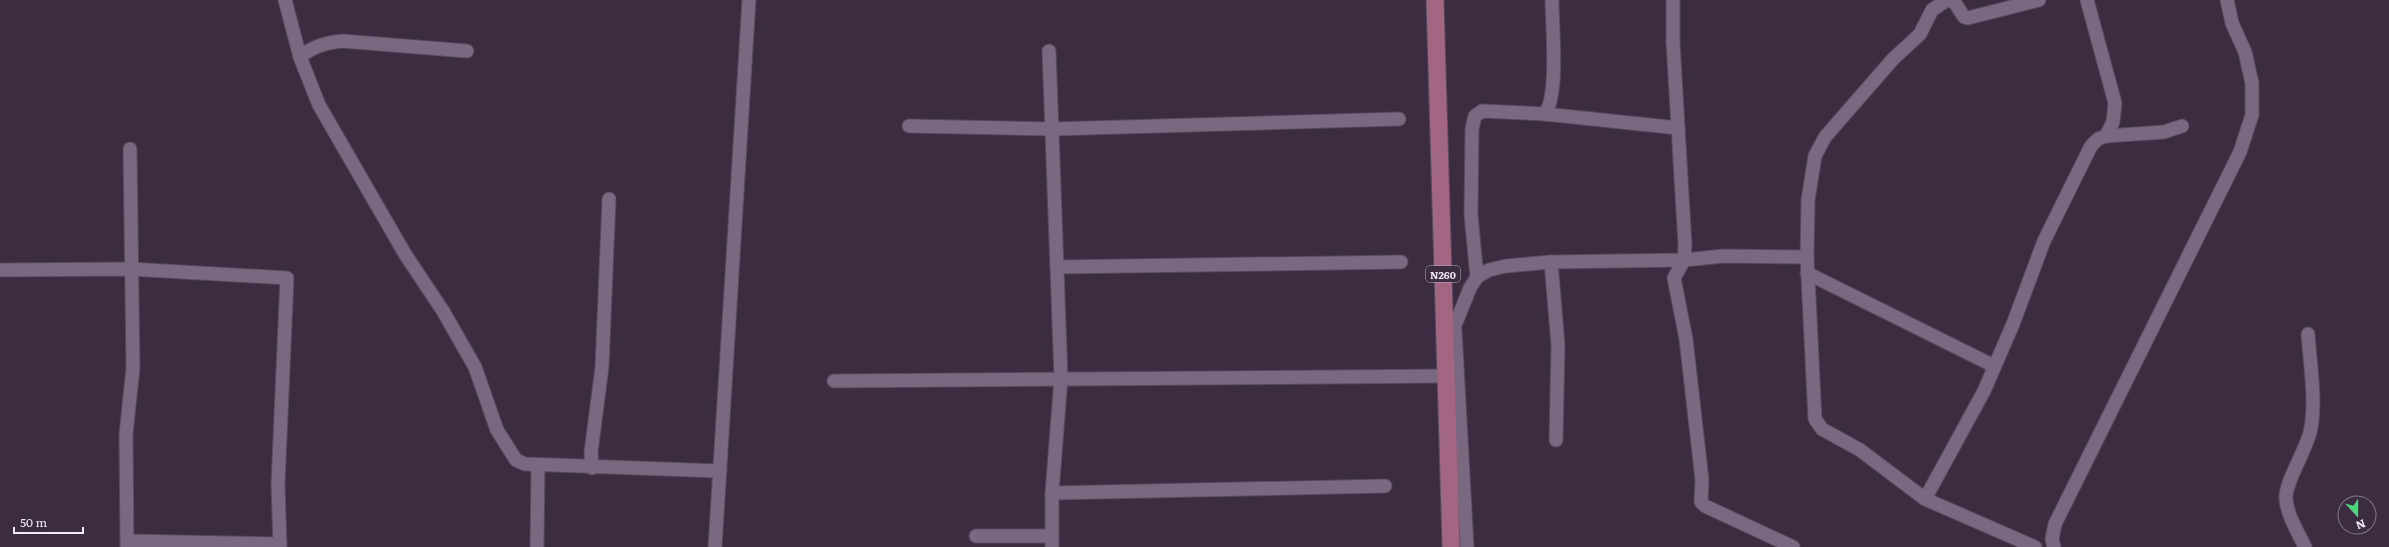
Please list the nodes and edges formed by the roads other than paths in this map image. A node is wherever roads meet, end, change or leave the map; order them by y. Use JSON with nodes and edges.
{"nodes":[{"id":1,"x":285,"y":0,"type":"edge"},
{"id":2,"x":748,"y":0,"type":"edge"},
{"id":3,"x":1435,"y":0,"type":"edge"},
{"id":4,"x":1552,"y":0,"type":"edge"},
{"id":5,"x":1673,"y":0,"type":"edge"},
{"id":6,"x":1947,"y":0,"type":"edge"},
{"id":7,"x":1950,"y":0,"type":"edge"},
{"id":8,"x":2039,"y":0,"type":"edge"},
{"id":9,"x":2087,"y":0,"type":"edge"},
{"id":10,"x":2227,"y":0,"type":"edge"},
{"id":11,"x":1049,"y":51,"type":"dead end"},
{"id":12,"x":467,"y":52,"type":"dead end"},
{"id":13,"x":300,"y":57,"type":"junction"},
{"id":14,"x":1545,"y":114,"type":"junction"},
{"id":15,"x":1399,"y":119,"type":"dead end"},
{"id":16,"x":909,"y":126,"type":"dead end"},
{"id":17,"x":2182,"y":126,"type":"dead end"},
{"id":18,"x":1678,"y":128,"type":"junction"},
{"id":19,"x":1052,"y":129,"type":"junction"},
{"id":20,"x":2106,"y":136,"type":"junction"},
{"id":21,"x":130,"y":149,"type":"dead end"},
{"id":22,"x":610,"y":200,"type":"dead end"},
{"id":23,"x":1806,"y":257,"type":"junction"},
{"id":24,"x":1684,"y":260,"type":"junction"},
{"id":25,"x":1401,"y":262,"type":"dead end"},
{"id":26,"x":1551,"y":262,"type":"junction"},
{"id":27,"x":1057,"y":267,"type":"junction"},
{"id":28,"x":130,"y":269,"type":"junction"},
{"id":29,"x":0,"y":270,"type":"edge"},
{"id":30,"x":1807,"y":274,"type":"junction"},
{"id":31,"x":1477,"y":277,"type":"junction"},
{"id":32,"x":1455,"y":326,"type":"junction"},
{"id":33,"x":2308,"y":334,"type":"dead end"},
{"id":34,"x":1445,"y":351,"type":"junction"},
{"id":35,"x":1994,"y":366,"type":"junction"},
{"id":36,"x":1446,"y":376,"type":"junction"},
{"id":37,"x":1061,"y":378,"type":"junction"},
{"id":38,"x":834,"y":381,"type":"dead end"},
{"id":39,"x":1556,"y":440,"type":"dead end"},
{"id":40,"x":538,"y":465,"type":"junction"},
{"id":41,"x":592,"y":468,"type":"junction"},
{"id":42,"x":720,"y":471,"type":"junction"},
{"id":43,"x":1385,"y":486,"type":"dead end"},
{"id":44,"x":1052,"y":493,"type":"junction"},
{"id":45,"x":1925,"y":499,"type":"junction"},
{"id":46,"x":976,"y":536,"type":"dead end"},
{"id":47,"x":1052,"y":542,"type":"edge"},
{"id":48,"x":2053,"y":543,"type":"edge"},
{"id":49,"x":128,"y":544,"type":"edge"},
{"id":50,"x":280,"y":546,"type":"edge"},
{"id":51,"x":537,"y":547,"type":"edge"},
{"id":52,"x":715,"y":547,"type":"edge"},
{"id":53,"x":1451,"y":547,"type":"edge"},
{"id":54,"x":1468,"y":547,"type":"edge"},
{"id":55,"x":1793,"y":547,"type":"edge"},
{"id":56,"x":2035,"y":547,"type":"edge"},
{"id":57,"x":2038,"y":547,"type":"edge"},
{"id":58,"x":2305,"y":547,"type":"edge"}],
"edges":[{"from":1,"to":13,"type":"street"},
{"from":2,"to":42,"type":"street"},
{"from":3,"to":34,"type":"main road","number":"N260"},
{"from":4,"to":14,"type":"street"},
{"from":5,"to":18,"type":"street"},
{"from":6,"to":23,"type":"street"},
{"from":7,"to":8,"type":"street"},
{"from":9,"to":20,"type":"street"},
{"from":10,"to":48,"type":"street"},
{"from":11,"to":19,"type":"street"},
{"from":12,"to":13,"type":"street"},
{"from":13,"to":40,"type":"street"},
{"from":14,"to":18,"type":"street"},
{"from":14,"to":31,"type":"street"},
{"from":15,"to":19,"type":"street"},
{"from":16,"to":19,"type":"street"},
{"from":17,"to":20,"type":"street"},
{"from":18,"to":24,"type":"street"},
{"from":19,"to":27,"type":"street"},
{"from":20,"to":35,"type":"street"},
{"from":21,"to":28,"type":"street"},
{"from":22,"to":41,"type":"street"},
{"from":23,"to":24,"type":"street"},
{"from":23,"to":30,"type":"street"},
{"from":24,"to":26,"type":"street"},
{"from":24,"to":55,"type":"street"},
{"from":25,"to":27,"type":"street"},
{"from":26,"to":31,"type":"street"},
{"from":26,"to":39,"type":"street"},
{"from":27,"to":37,"type":"street"},
{"from":28,"to":29,"type":"street"},
{"from":28,"to":49,"type":"street"},
{"from":28,"to":50,"type":"street"},
{"from":30,"to":35,"type":"street"},
{"from":30,"to":45,"type":"street"},
{"from":31,"to":32,"type":"street"},
{"from":32,"to":34,"type":"street"},
{"from":32,"to":54,"type":"street"},
{"from":33,"to":58,"type":"street"},
{"from":34,"to":36,"type":"main road","number":"N260"},
{"from":35,"to":45,"type":"street"},
{"from":36,"to":37,"type":"street"},
{"from":36,"to":53,"type":"main road","number":"N260"},
{"from":37,"to":38,"type":"street"},
{"from":37,"to":44,"type":"street"},
{"from":40,"to":41,"type":"street"},
{"from":40,"to":51,"type":"street"},
{"from":41,"to":42,"type":"street"},
{"from":42,"to":52,"type":"street"},
{"from":43,"to":44,"type":"street"},
{"from":44,"to":47,"type":"street"},
{"from":45,"to":56,"type":"street"},
{"from":46,"to":47,"type":"street"},
{"from":48,"to":57,"type":"street"},
{"from":49,"to":50,"type":"street"}]}
